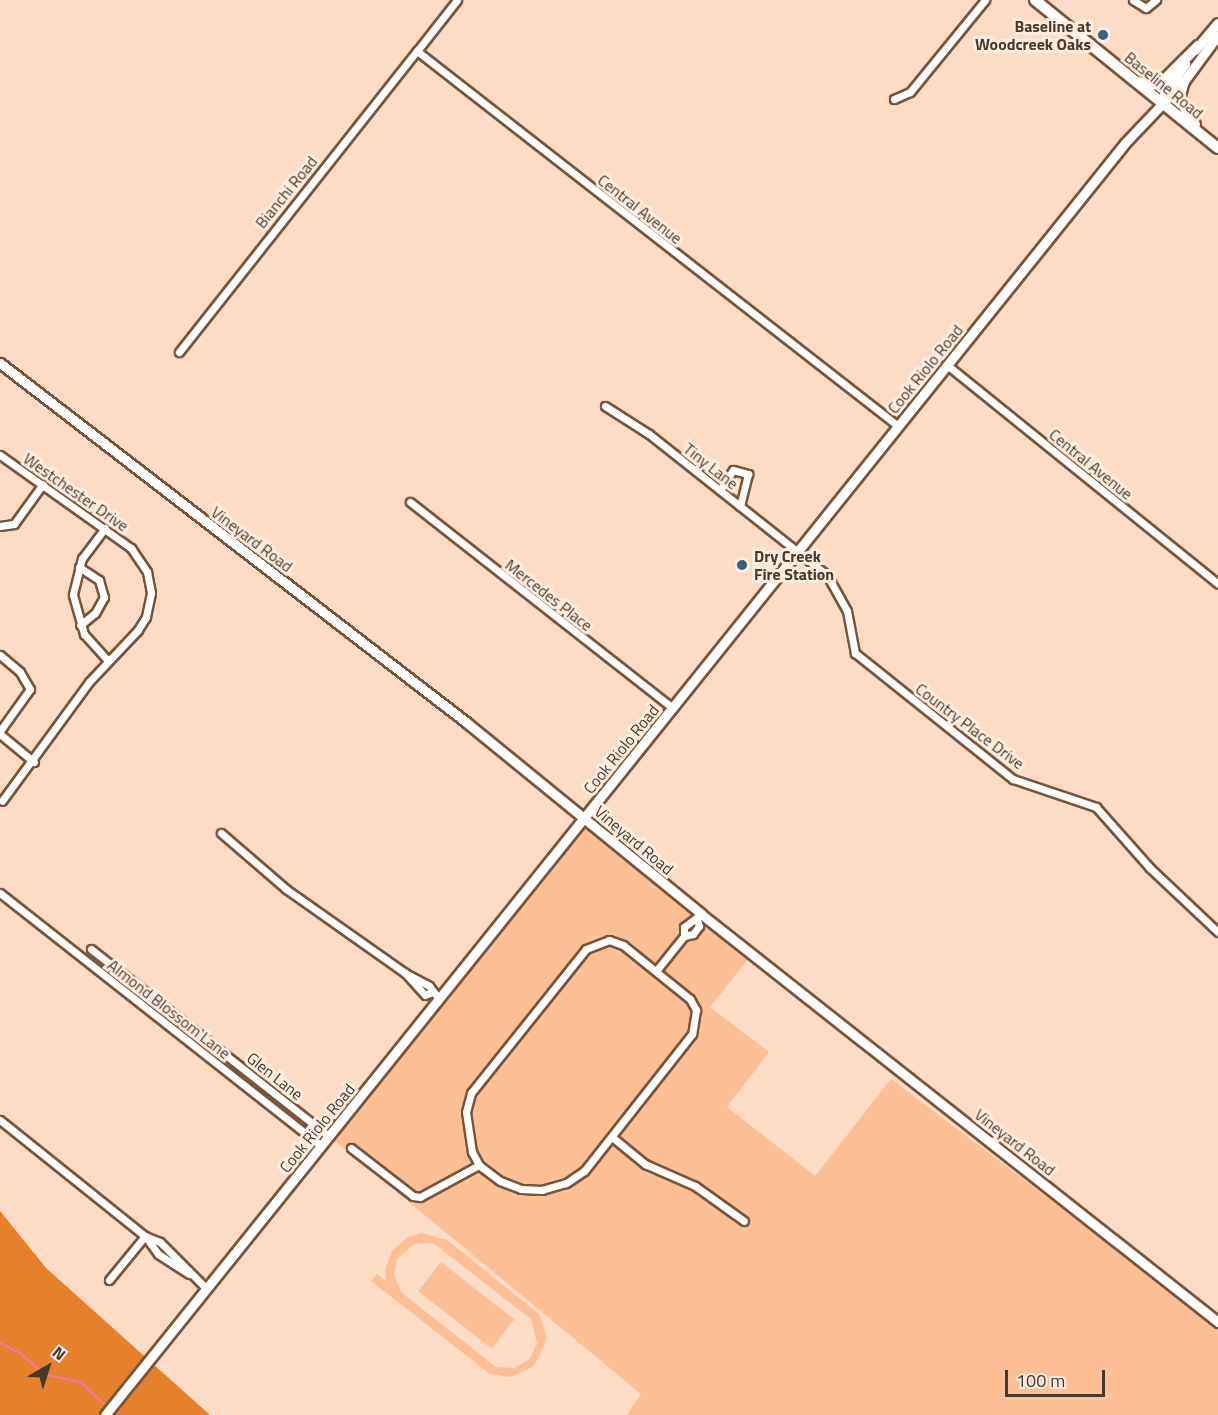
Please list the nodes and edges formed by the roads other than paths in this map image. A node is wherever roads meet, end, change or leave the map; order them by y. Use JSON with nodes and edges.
{"nodes":[{"id":1,"x":457,"y":0,"type":"edge"},
{"id":2,"x":985,"y":0,"type":"edge"},
{"id":3,"x":1035,"y":0,"type":"edge"},
{"id":4,"x":1132,"y":0,"type":"edge"},
{"id":5,"x":1156,"y":0,"type":"edge"},
{"id":6,"x":1218,"y":23,"type":"edge"},
{"id":7,"x":1218,"y":35,"type":"edge"},
{"id":8,"x":1198,"y":46,"type":"junction"},
{"id":9,"x":417,"y":51,"type":"junction"},
{"id":10,"x":1135,"y":81,"type":"junction"},
{"id":11,"x":1184,"y":81,"type":"junction"},
{"id":12,"x":894,"y":99,"type":"dead end"},
{"id":13,"x":1161,"y":102,"type":"junction"},
{"id":14,"x":1202,"y":135,"type":"junction"},
{"id":15,"x":1218,"y":148,"type":"edge"},
{"id":16,"x":179,"y":352,"type":"dead end"},
{"id":17,"x":0,"y":363,"type":"edge"},
{"id":18,"x":947,"y":365,"type":"junction"},
{"id":19,"x":606,"y":406,"type":"dead end"},
{"id":20,"x":898,"y":426,"type":"junction"},
{"id":21,"x":0,"y":455,"type":"edge"},
{"id":22,"x":43,"y":484,"type":"junction"},
{"id":23,"x":720,"y":490,"type":"junction"},
{"id":24,"x":410,"y":502,"type":"dead end"},
{"id":25,"x":740,"y":506,"type":"junction"},
{"id":26,"x":0,"y":526,"type":"edge"},
{"id":27,"x":105,"y":528,"type":"junction"},
{"id":28,"x":798,"y":552,"type":"junction"},
{"id":29,"x":79,"y":567,"type":"junction"},
{"id":30,"x":1218,"y":584,"type":"edge"},
{"id":31,"x":80,"y":625,"type":"junction"},
{"id":32,"x":0,"y":655,"type":"edge"},
{"id":33,"x":108,"y":661,"type":"junction"},
{"id":34,"x":673,"y":708,"type":"junction"},
{"id":35,"x":0,"y":733,"type":"edge"},
{"id":36,"x":34,"y":762,"type":"junction"},
{"id":37,"x":2,"y":801,"type":"dead end"},
{"id":38,"x":584,"y":819,"type":"junction"},
{"id":39,"x":221,"y":833,"type":"dead end"},
{"id":40,"x":0,"y":893,"type":"edge"},
{"id":41,"x":699,"y":917,"type":"junction"},
{"id":42,"x":1218,"y":932,"type":"edge"},
{"id":43,"x":91,"y":948,"type":"dead end"},
{"id":44,"x":656,"y":971,"type":"junction"},
{"id":45,"x":439,"y":999,"type":"junction"},
{"id":46,"x":0,"y":1120,"type":"edge"},
{"id":47,"x":329,"y":1136,"type":"junction"},
{"id":48,"x":612,"y":1137,"type":"junction"},
{"id":49,"x":321,"y":1146,"type":"junction"},
{"id":50,"x":351,"y":1148,"type":"dead end"},
{"id":51,"x":479,"y":1165,"type":"junction"},
{"id":52,"x":744,"y":1221,"type":"dead end"},
{"id":53,"x":145,"y":1236,"type":"junction"},
{"id":54,"x":109,"y":1280,"type":"dead end"},
{"id":55,"x":207,"y":1289,"type":"junction"},
{"id":56,"x":1218,"y":1322,"type":"edge"},
{"id":57,"x":105,"y":1415,"type":"edge"}],
"edges":[{"from":1,"to":9,"type":"street"},
{"from":2,"to":12,"type":"street"},
{"from":3,"to":10,"type":"main road","name":"Baseline Road"},
{"from":4,"to":5,"type":"street"},
{"from":6,"to":8,"type":"street"},
{"from":7,"to":11,"type":"street"},
{"from":8,"to":10,"type":"main road"},
{"from":8,"to":13,"type":"street"},
{"from":9,"to":16,"type":"street","name":"Bianchi Road"},
{"from":9,"to":20,"type":"street","name":"Central Avenue"},
{"from":10,"to":13,"type":"main road","name":"Baseline Road"},
{"from":11,"to":13,"type":"street"},
{"from":11,"to":14,"type":"main road"},
{"from":13,"to":14,"type":"main road","name":"Baseline Road"},
{"from":13,"to":18,"type":"street","name":"Cook Riolo Road"},
{"from":14,"to":15,"type":"main road","name":"Baseline Road"},
{"from":17,"to":38,"type":"street","name":"Vineyard Road"},
{"from":18,"to":20,"type":"street","name":"Cook Riolo Road"},
{"from":18,"to":30,"type":"street","name":"Central Avenue"},
{"from":19,"to":23,"type":"street","name":"Tiny Lane"},
{"from":20,"to":28,"type":"street","name":"Cook Riolo Road"},
{"from":21,"to":22,"type":"street","name":"Westchester Drive"},
{"from":22,"to":26,"type":"street"},
{"from":22,"to":27,"type":"street","name":"Westchester Drive"},
{"from":23,"to":25,"type":"street","name":"Tiny Lane"},
{"from":23,"to":25,"type":"street"},
{"from":24,"to":34,"type":"street","name":"Mercedes Place"},
{"from":25,"to":28,"type":"street","name":"Tiny Lane"},
{"from":27,"to":29,"type":"street"},
{"from":27,"to":33,"type":"street","name":"Westchester Drive"},
{"from":28,"to":34,"type":"street","name":"Cook Riolo Road"},
{"from":28,"to":42,"type":"street","name":"Country Place Drive"},
{"from":29,"to":31,"type":"street"},
{"from":29,"to":31,"type":"street"},
{"from":31,"to":33,"type":"street"},
{"from":32,"to":35,"type":"street"},
{"from":33,"to":36,"type":"street","name":"Westchester Drive"},
{"from":34,"to":38,"type":"street","name":"Cook Riolo Road"},
{"from":35,"to":36,"type":"street"},
{"from":36,"to":37,"type":"street","name":"Westchester Drive"},
{"from":38,"to":41,"type":"street","name":"Vineyard Road"},
{"from":38,"to":45,"type":"street","name":"Cook Riolo Road"},
{"from":39,"to":45,"type":"street"},
{"from":40,"to":49,"type":"street","name":"Almond Blossom Lane"},
{"from":41,"to":44,"type":"street"},
{"from":41,"to":56,"type":"street","name":"Vineyard Road"},
{"from":43,"to":47,"type":"street","name":"Glen Lane"},
{"from":44,"to":48,"type":"street"},
{"from":44,"to":51,"type":"street"},
{"from":45,"to":47,"type":"street","name":"Cook Riolo Road"},
{"from":46,"to":53,"type":"street"},
{"from":47,"to":49,"type":"street","name":"Cook Riolo Road"},
{"from":48,"to":51,"type":"street"},
{"from":48,"to":52,"type":"street"},
{"from":49,"to":55,"type":"street","name":"Cook Riolo Road"},
{"from":50,"to":51,"type":"street"},
{"from":53,"to":54,"type":"street"},
{"from":53,"to":55,"type":"street"},
{"from":55,"to":57,"type":"street","name":"Cook Riolo Road"}]}
